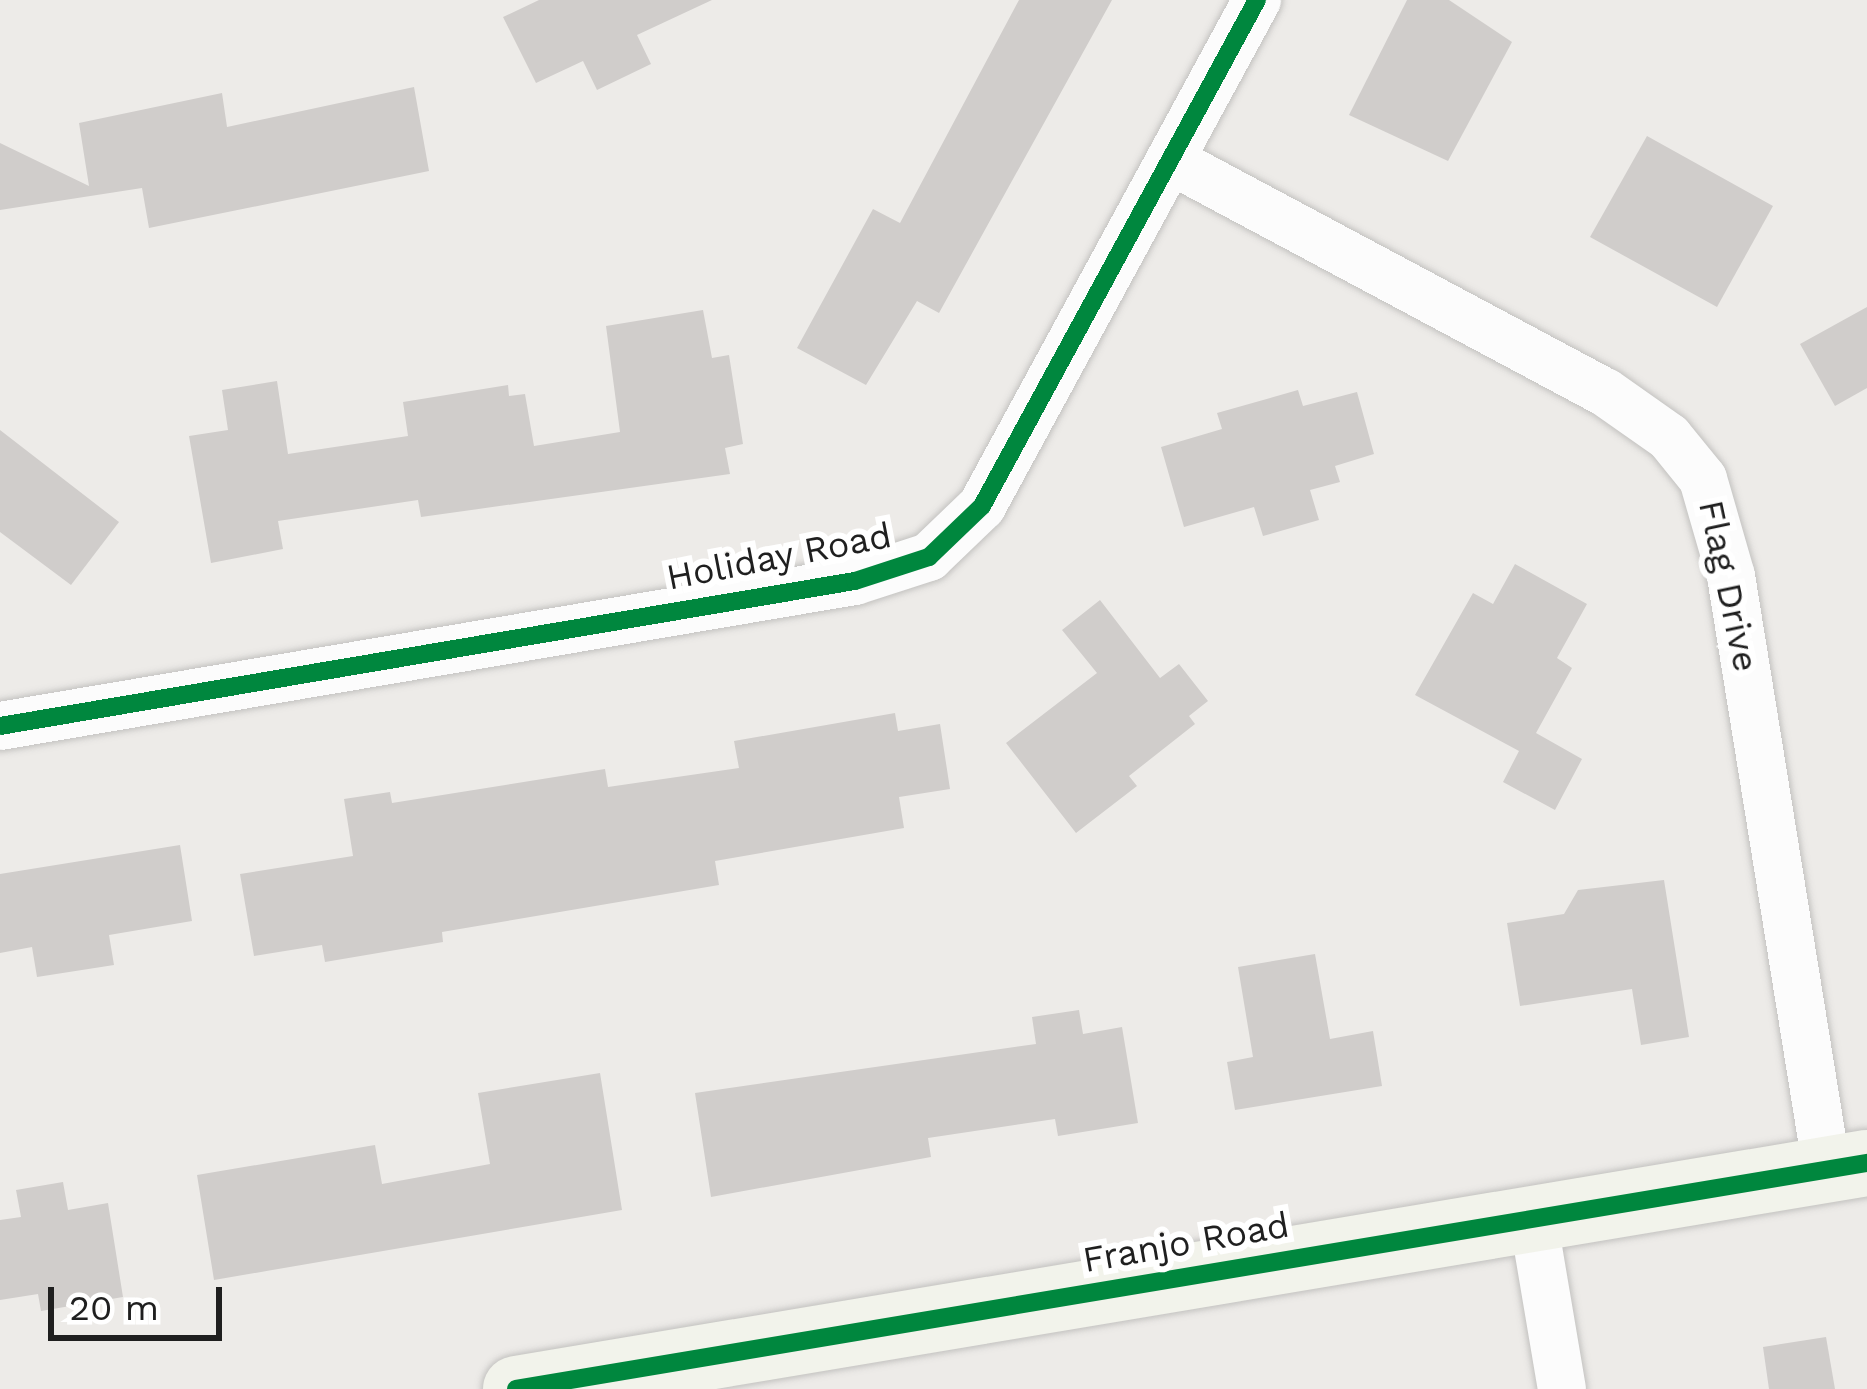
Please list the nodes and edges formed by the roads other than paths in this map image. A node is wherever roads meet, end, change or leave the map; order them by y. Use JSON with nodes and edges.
{"nodes":[{"id":1,"x":1257,"y":0,"type":"edge"},
{"id":2,"x":1169,"y":160,"type":"junction"},
{"id":3,"x":0,"y":726,"type":"edge"},
{"id":4,"x":1847,"y":1166,"type":"edge"},
{"id":5,"x":1532,"y":1218,"type":"junction"},
{"id":6,"x":516,"y":1389,"type":"edge"},
{"id":7,"x":1562,"y":1389,"type":"edge"}],
"edges":[{"from":1,"to":2,"type":"street","name":"Holiday Road"},
{"from":2,"to":3,"type":"street","name":"Holiday Road"},
{"from":2,"to":4,"type":"street","name":"Flag Drive"},
{"from":4,"to":5,"type":"street","name":"Franjo Road"},
{"from":5,"to":6,"type":"street","name":"Franjo Road"},
{"from":5,"to":7,"type":"street"}]}
